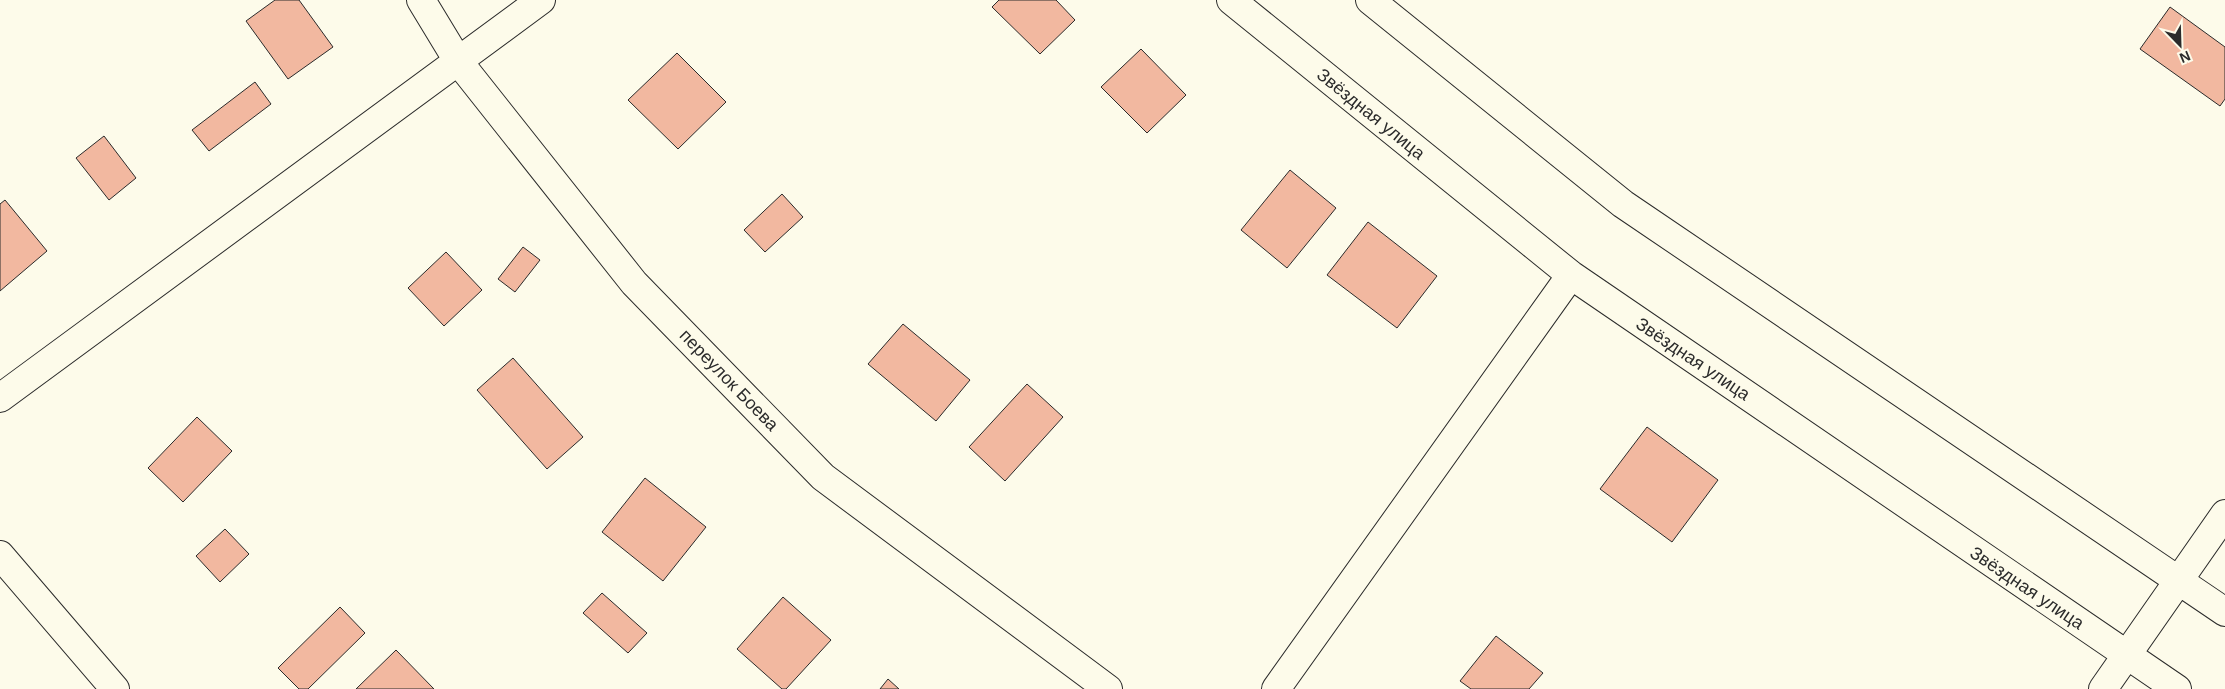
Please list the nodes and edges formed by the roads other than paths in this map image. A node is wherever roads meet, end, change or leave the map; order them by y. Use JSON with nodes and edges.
{"nodes":[{"id":1,"x":421,"y":0,"type":"edge"},
{"id":2,"x":541,"y":0,"type":"edge"},
{"id":3,"x":1231,"y":0,"type":"edge"},
{"id":4,"x":1370,"y":0,"type":"edge"},
{"id":5,"x":458,"y":61,"type":"junction"},
{"id":6,"x":1571,"y":275,"type":"junction"},
{"id":7,"x":0,"y":398,"type":"edge"},
{"id":8,"x":2225,"y":514,"type":"edge"},
{"id":9,"x":0,"y":555,"type":"edge"},
{"id":10,"x":2179,"y":581,"type":"junction"},
{"id":11,"x":2225,"y":612,"type":"edge"},
{"id":12,"x":2126,"y":656,"type":"junction"},
{"id":13,"x":115,"y":689,"type":"edge"},
{"id":14,"x":1108,"y":689,"type":"edge"},
{"id":15,"x":1276,"y":689,"type":"edge"},
{"id":16,"x":2103,"y":689,"type":"edge"},
{"id":17,"x":2176,"y":689,"type":"edge"}],
"edges":[{"from":1,"to":5,"type":"street","name":"переулок Боева"},
{"from":2,"to":5,"type":"street"},
{"from":3,"to":6,"type":"street","name":"Звёздная улица"},
{"from":4,"to":10,"type":"street"},
{"from":5,"to":7,"type":"street"},
{"from":5,"to":14,"type":"street","name":"переулок Боева"},
{"from":6,"to":12,"type":"street","name":"Звёздная улица"},
{"from":6,"to":15,"type":"street"},
{"from":8,"to":10,"type":"street"},
{"from":9,"to":13,"type":"street"},
{"from":10,"to":11,"type":"street"},
{"from":10,"to":12,"type":"street"},
{"from":12,"to":16,"type":"street"},
{"from":12,"to":17,"type":"street","name":"Звёздная улица"}]}
